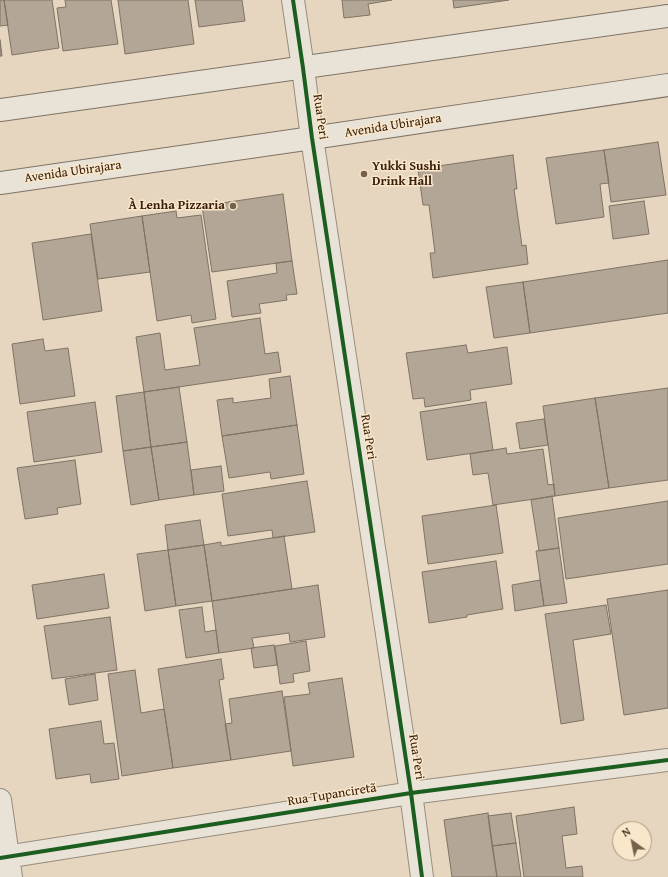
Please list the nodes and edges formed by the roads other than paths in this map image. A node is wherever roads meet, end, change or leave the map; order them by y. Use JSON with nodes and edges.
{"nodes":[{"id":1,"x":293,"y":0,"type":"edge"},
{"id":2,"x":668,"y":16,"type":"edge"},
{"id":3,"x":303,"y":68,"type":"junction"},
{"id":4,"x":668,"y":85,"type":"edge"},
{"id":5,"x":0,"y":110,"type":"edge"},
{"id":6,"x":312,"y":138,"type":"junction"},
{"id":7,"x":0,"y":183,"type":"edge"},
{"id":8,"x":668,"y":760,"type":"edge"},
{"id":9,"x":411,"y":793,"type":"junction"},
{"id":10,"x":0,"y":800,"type":"edge"},
{"id":11,"x":6,"y":864,"type":"edge"},
{"id":12,"x":422,"y":877,"type":"edge"}],
"edges":[{"from":1,"to":3,"type":"street","name":"Rua Peri"},
{"from":2,"to":3,"type":"street"},
{"from":3,"to":5,"type":"street"},
{"from":3,"to":6,"type":"street","name":"Rua Peri"},
{"from":4,"to":6,"type":"street","name":"Avenida Ubirajara"},
{"from":6,"to":7,"type":"street","name":"Avenida Ubirajara"},
{"from":6,"to":9,"type":"street","name":"Rua Peri"},
{"from":8,"to":9,"type":"street","name":"Rua Tupanciretã"},
{"from":9,"to":11,"type":"street","name":"Rua Tupanciretã"},
{"from":9,"to":12,"type":"street","name":"Rua Peri"},
{"from":10,"to":11,"type":"street"}]}
